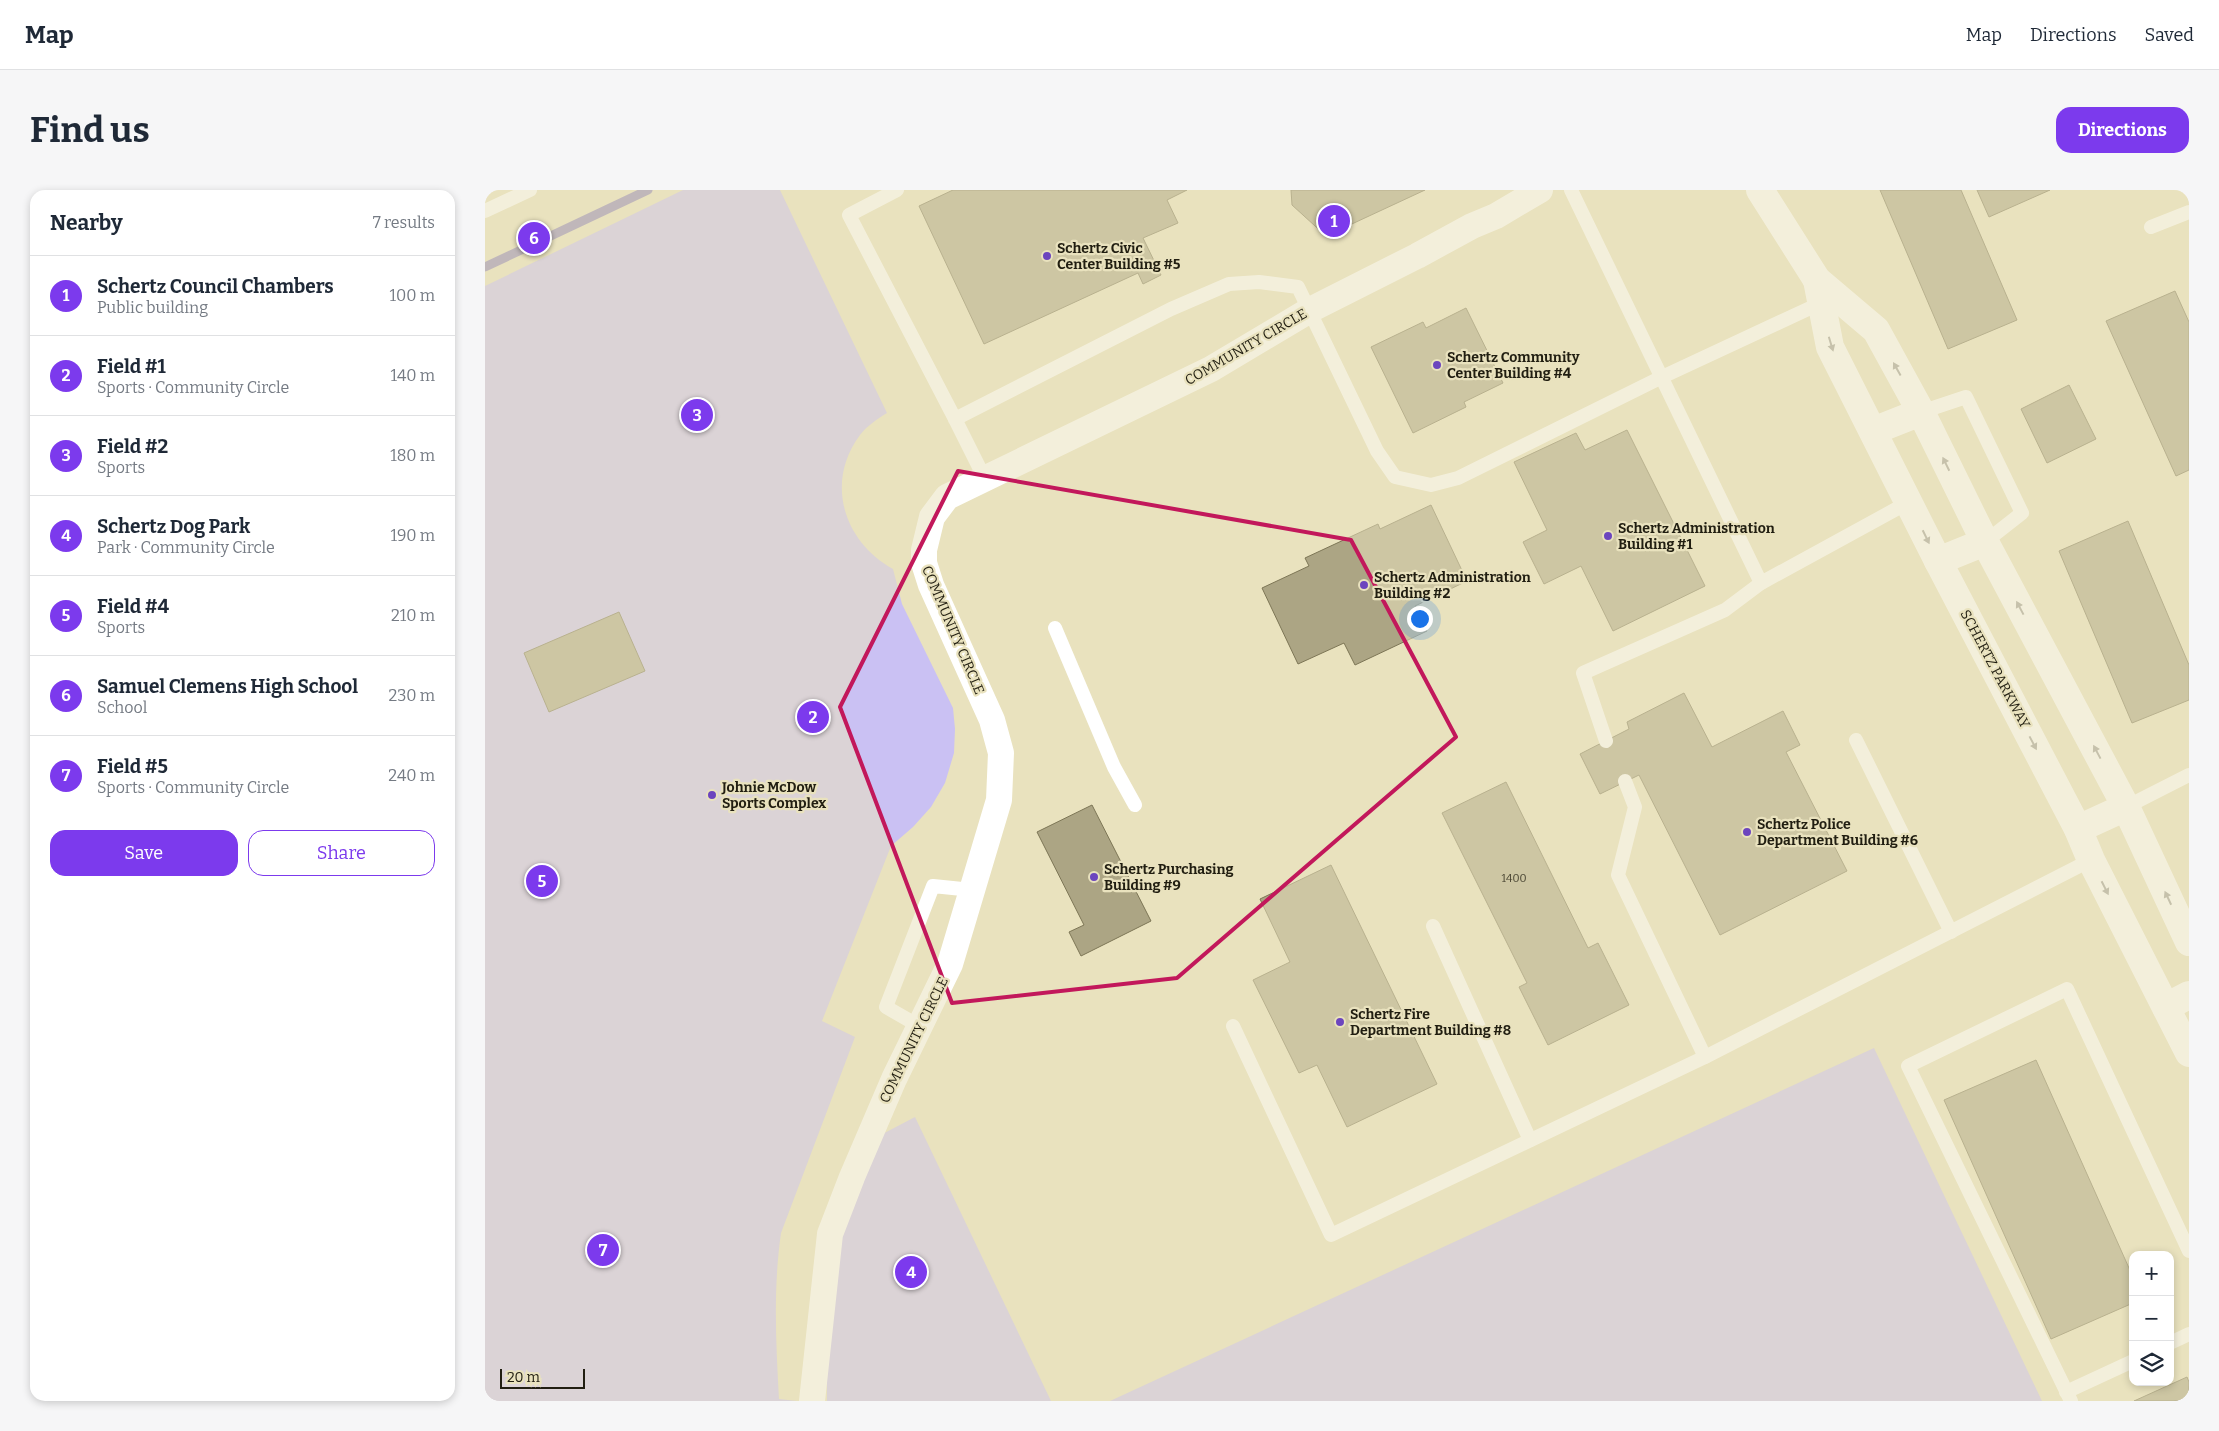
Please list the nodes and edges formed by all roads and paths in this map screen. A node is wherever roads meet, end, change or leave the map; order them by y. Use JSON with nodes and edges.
{"nodes":[{"id":1,"x":530,"y":190,"type":"edge"},
{"id":2,"x":897,"y":190,"type":"edge"},
{"id":3,"x":1540,"y":190,"type":"edge"},
{"id":4,"x":1571,"y":190,"type":"edge"},
{"id":5,"x":1760,"y":190,"type":"edge"},
{"id":6,"x":485,"y":211,"type":"edge"},
{"id":7,"x":2189,"y":212,"type":"edge"},
{"id":8,"x":2151,"y":227,"type":"dead end"},
{"id":9,"x":1819,"y":291,"type":"junction"},
{"id":10,"x":1310,"y":310,"type":"junction"},
{"id":11,"x":1662,"y":377,"type":"junction"},
{"id":12,"x":1921,"y":412,"type":"junction"},
{"id":13,"x":955,"y":418,"type":"junction"},
{"id":14,"x":1873,"y":431,"type":"junction"},
{"id":15,"x":985,"y":480,"type":"junction"},
{"id":16,"x":1909,"y":502,"type":"junction"},
{"id":17,"x":1985,"y":542,"type":"junction"},
{"id":18,"x":1938,"y":561,"type":"junction"},
{"id":19,"x":1761,"y":584,"type":"junction"},
{"id":20,"x":1055,"y":628,"type":"dead end"},
{"id":21,"x":1856,"y":740,"type":"dead end"},
{"id":22,"x":1606,"y":741,"type":"dead end"},
{"id":23,"x":2189,"y":775,"type":"edge"},
{"id":24,"x":1625,"y":781,"type":"dead end"},
{"id":25,"x":1135,"y":805,"type":"dead end"},
{"id":26,"x":2126,"y":807,"type":"junction"},
{"id":27,"x":2078,"y":829,"type":"junction"},
{"id":28,"x":2091,"y":860,"type":"junction"},
{"id":29,"x":972,"y":890,"type":"junction"},
{"id":30,"x":1433,"y":926,"type":"dead end"},
{"id":31,"x":1951,"y":932,"type":"junction"},
{"id":32,"x":2189,"y":942,"type":"edge"},
{"id":33,"x":2178,"y":1001,"type":"edge"},
{"id":34,"x":919,"y":1026,"type":"junction"},
{"id":35,"x":1233,"y":1026,"type":"dead end"},
{"id":36,"x":2189,"y":1054,"type":"edge"},
{"id":37,"x":1705,"y":1057,"type":"junction"},
{"id":38,"x":1531,"y":1140,"type":"junction"},
{"id":39,"x":2189,"y":1251,"type":"edge"},
{"id":40,"x":2189,"y":1334,"type":"edge"},
{"id":41,"x":2174,"y":1341,"type":"edge"},
{"id":42,"x":2129,"y":1363,"type":"edge"},
{"id":43,"x":2069,"y":1396,"type":"edge"},
{"id":44,"x":812,"y":1401,"type":"edge"}],
"edges":[{"from":1,"to":6,"type":"lane"},
{"from":2,"to":13,"type":"lane"},
{"from":3,"to":10,"type":"street","name":"COMMUNITY CIRCLE"},
{"from":4,"to":11,"type":"lane"},
{"from":5,"to":9,"type":"main road","name":"SCHERTZ PARKWAY"},
{"from":7,"to":8,"type":"lane"},
{"from":9,"to":11,"type":"lane"},
{"from":12,"to":9,"type":"main road","name":"SCHERTZ PARKWAY","one_way":true},
{"from":9,"to":14,"type":"main road","name":"SCHERTZ PARKWAY","one_way":true},
{"from":10,"to":11,"type":"lane"},
{"from":10,"to":13,"type":"lane"},
{"from":10,"to":15,"type":"street","name":"COMMUNITY CIRCLE"},
{"from":11,"to":19,"type":"lane"},
{"from":12,"to":14,"type":"main road"},
{"from":17,"to":12,"type":"main road","name":"SCHERTZ PARKWAY","one_way":true},
{"from":12,"to":17,"type":"lane"},
{"from":13,"to":15,"type":"lane"},
{"from":14,"to":16,"type":"main road","name":"SCHERTZ PARKWAY"},
{"from":15,"to":29,"type":"street","name":"COMMUNITY CIRCLE"},
{"from":16,"to":18,"type":"main road","name":"SCHERTZ PARKWAY","one_way":true},
{"from":16,"to":19,"type":"lane"},
{"from":17,"to":18,"type":"main road"},
{"from":26,"to":17,"type":"main road","name":"SCHERTZ PARKWAY","one_way":true},
{"from":18,"to":27,"type":"main road","name":"SCHERTZ PARKWAY","one_way":true},
{"from":19,"to":22,"type":"lane"},
{"from":20,"to":25,"type":"lane"},
{"from":21,"to":31,"type":"lane"},
{"from":23,"to":26,"type":"lane"},
{"from":24,"to":37,"type":"lane"},
{"from":26,"to":27,"type":"main road"},
{"from":32,"to":26,"type":"main road","name":"SCHERTZ PARKWAY","one_way":true},
{"from":27,"to":28,"type":"main road","name":"SCHERTZ PARKWAY"},
{"from":28,"to":31,"type":"lane"},
{"from":28,"to":33,"type":"main road","name":"SCHERTZ PARKWAY","one_way":true},
{"from":29,"to":34,"type":"street","name":"COMMUNITY CIRCLE"},
{"from":29,"to":34,"type":"lane"},
{"from":30,"to":38,"type":"lane"},
{"from":31,"to":37,"type":"lane"},
{"from":33,"to":36,"type":"main road","name":"SCHERTZ PARKWAY"},
{"from":34,"to":44,"type":"street","name":"COMMUNITY CIRCLE"},
{"from":35,"to":38,"type":"lane"},
{"from":37,"to":38,"type":"lane"},
{"from":39,"to":43,"type":"lane"},
{"from":40,"to":41,"type":"lane"},
{"from":42,"to":43,"type":"lane"}]}
